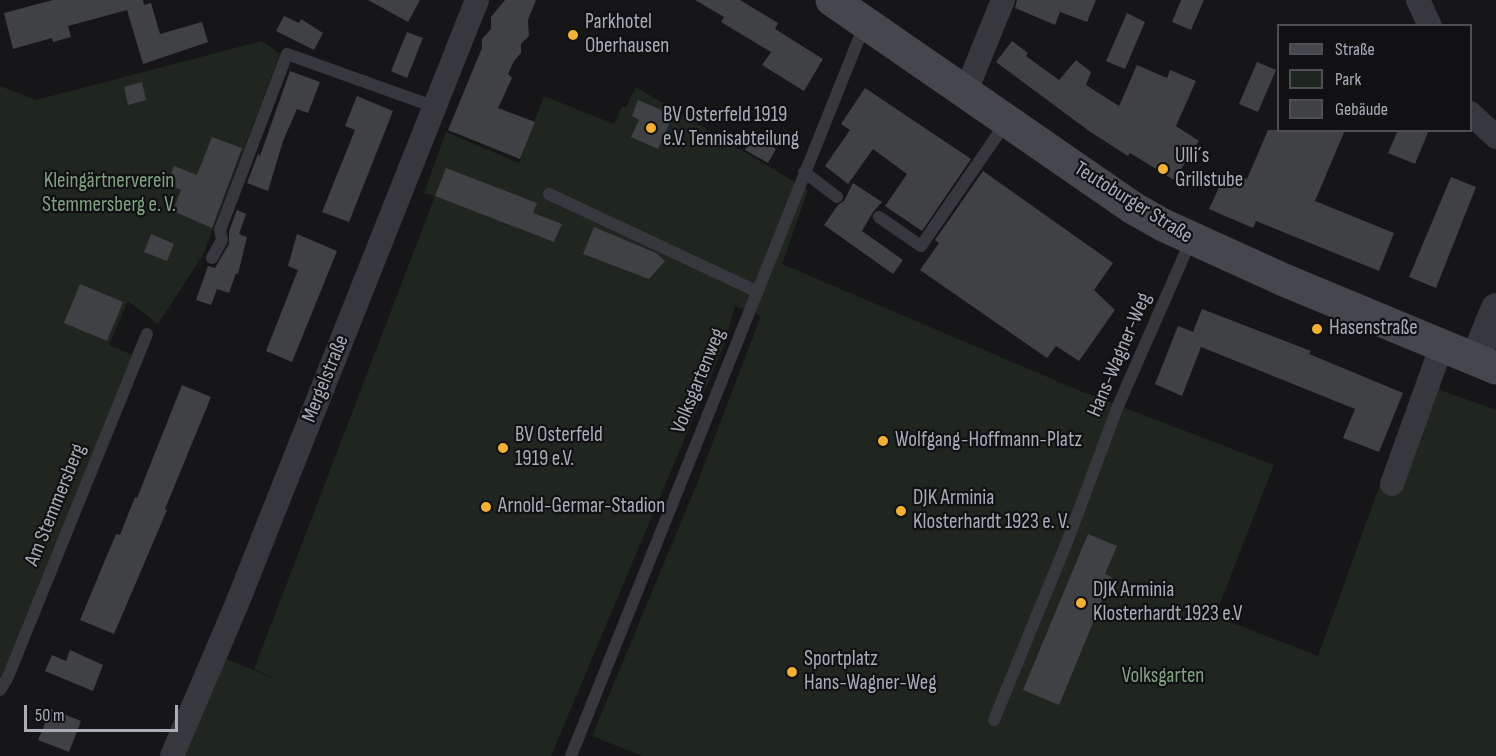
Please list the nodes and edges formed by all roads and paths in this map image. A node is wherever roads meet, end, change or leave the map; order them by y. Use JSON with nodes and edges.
{"nodes":[{"id":1,"x":477,"y":0,"type":"edge"},
{"id":2,"x":832,"y":0,"type":"edge"},
{"id":3,"x":1003,"y":0,"type":"edge"},
{"id":4,"x":1418,"y":0,"type":"edge"},
{"id":5,"x":866,"y":22,"type":"junction"},
{"id":6,"x":1429,"y":24,"type":"edge"},
{"id":7,"x":966,"y":92,"type":"junction"},
{"id":8,"x":435,"y":107,"type":"junction"},
{"id":9,"x":1472,"y":115,"type":"edge"},
{"id":10,"x":1008,"y":120,"type":"junction"},
{"id":11,"x":1496,"y":137,"type":"edge"},
{"id":12,"x":804,"y":172,"type":"junction"},
{"id":13,"x":549,"y":194,"type":"dead end"},
{"id":14,"x":837,"y":197,"type":"dead end"},
{"id":15,"x":879,"y":217,"type":"dead end"},
{"id":16,"x":1191,"y":240,"type":"junction"},
{"id":17,"x":212,"y":258,"type":"dead end"},
{"id":18,"x":756,"y":291,"type":"junction"},
{"id":19,"x":1496,"y":308,"type":"edge"},
{"id":20,"x":147,"y":334,"type":"dead end"},
{"id":21,"x":1442,"y":345,"type":"junction"},
{"id":22,"x":1485,"y":364,"type":"edge"},
{"id":23,"x":1392,"y":484,"type":"dead end"},
{"id":24,"x":0,"y":690,"type":"edge"},
{"id":25,"x":994,"y":720,"type":"dead end"},
{"id":26,"x":172,"y":756,"type":"edge"},
{"id":27,"x":571,"y":756,"type":"edge"}],
"edges":[{"from":1,"to":8,"type":"street","name":"Mergelstraße"},
{"from":2,"to":5,"type":"main road","name":"Teutoburger Straße"},
{"from":3,"to":7,"type":"street"},
{"from":4,"to":6,"type":"street"},
{"from":5,"to":7,"type":"main road","name":"Teutoburger Straße"},
{"from":5,"to":12,"type":"lane","name":"Volksgartenweg"},
{"from":7,"to":10,"type":"main road","name":"Teutoburger Straße"},
{"from":8,"to":17,"type":"lane"},
{"from":8,"to":26,"type":"street","name":"Mergelstraße"},
{"from":9,"to":11,"type":"street"},
{"from":10,"to":15,"type":"lane"},
{"from":10,"to":16,"type":"main road","name":"Teutoburger Straße"},
{"from":12,"to":14,"type":"lane"},
{"from":12,"to":18,"type":"lane","name":"Volksgartenweg"},
{"from":13,"to":18,"type":"lane"},
{"from":16,"to":21,"type":"main road","name":"Teutoburger Straße"},
{"from":16,"to":25,"type":"lane","name":"Hans-Wagner-Weg"},
{"from":18,"to":27,"type":"lane","name":"Volksgartenweg"},
{"from":19,"to":22,"type":"street"},
{"from":20,"to":24,"type":"lane","name":"Am Stemmersberg"},
{"from":21,"to":22,"type":"main road","name":"Teutoburger Straße"},
{"from":21,"to":23,"type":"street"}]}
